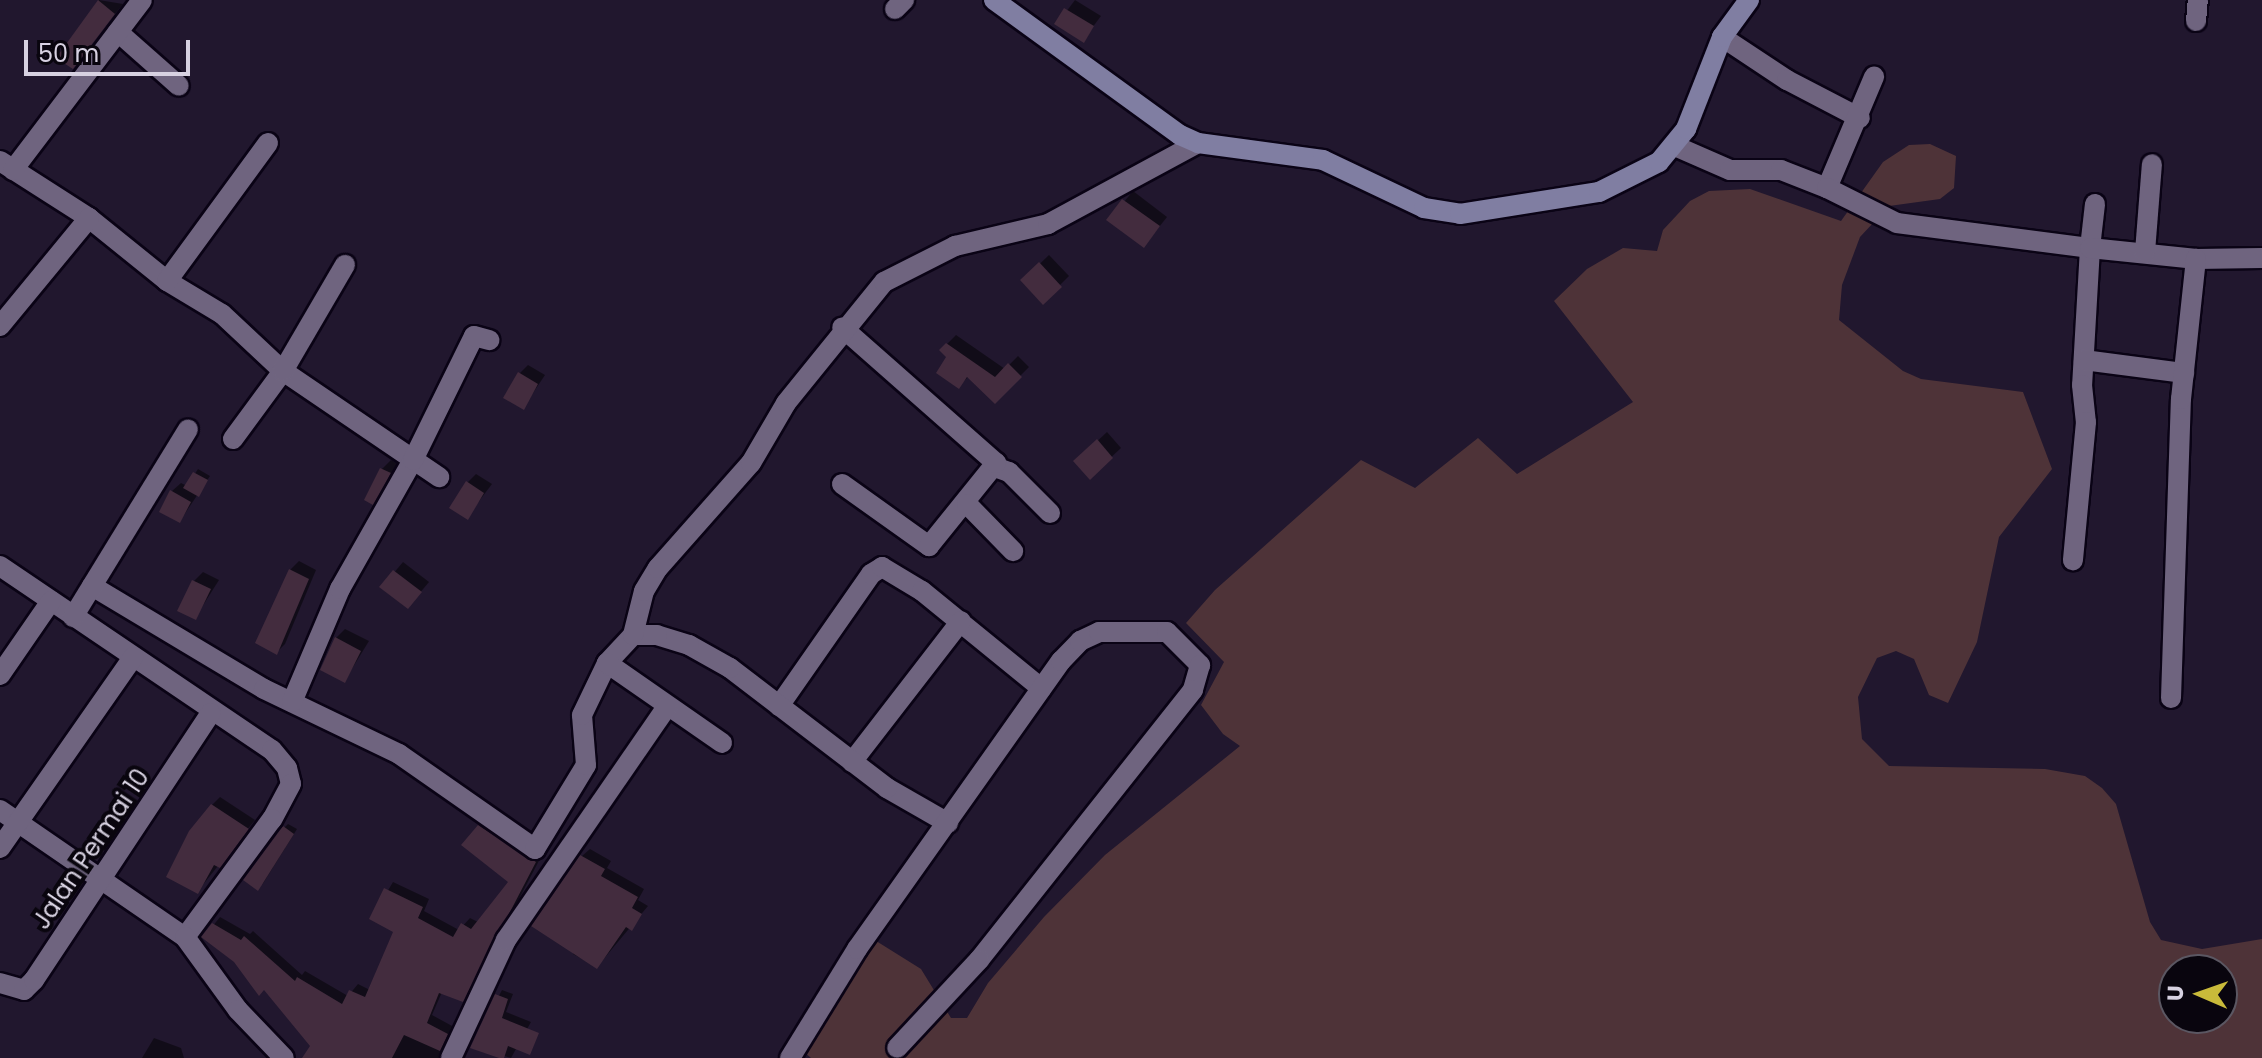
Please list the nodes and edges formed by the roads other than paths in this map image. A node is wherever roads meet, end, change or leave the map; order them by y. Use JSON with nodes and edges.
{"nodes":[{"id":1,"x":142,"y":0,"type":"edge"},
{"id":2,"x":994,"y":0,"type":"edge"},
{"id":3,"x":1749,"y":0,"type":"edge"},
{"id":4,"x":2198,"y":0,"type":"edge"},
{"id":5,"x":2196,"y":21,"type":"dead end"},
{"id":6,"x":118,"y":32,"type":"junction"},
{"id":7,"x":1722,"y":37,"type":"junction"},
{"id":8,"x":1874,"y":77,"type":"dead end"},
{"id":9,"x":179,"y":86,"type":"dead end"},
{"id":10,"x":1860,"y":118,"type":"junction"},
{"id":11,"x":268,"y":143,"type":"dead end"},
{"id":12,"x":1198,"y":143,"type":"junction"},
{"id":13,"x":1675,"y":146,"type":"junction"},
{"id":14,"x":2152,"y":164,"type":"dead end"},
{"id":15,"x":7,"y":166,"type":"edge"},
{"id":16,"x":1827,"y":188,"type":"junction"},
{"id":17,"x":2095,"y":204,"type":"dead end"},
{"id":18,"x":89,"y":218,"type":"junction"},
{"id":19,"x":2090,"y":248,"type":"junction"},
{"id":20,"x":2145,"y":252,"type":"junction"},
{"id":21,"x":2262,"y":258,"type":"edge"},
{"id":22,"x":2196,"y":259,"type":"junction"},
{"id":23,"x":345,"y":265,"type":"dead end"},
{"id":24,"x":167,"y":281,"type":"junction"},
{"id":25,"x":0,"y":326,"type":"edge"},
{"id":26,"x":842,"y":327,"type":"junction"},
{"id":27,"x":489,"y":340,"type":"dead end"},
{"id":28,"x":2084,"y":360,"type":"junction"},
{"id":29,"x":283,"y":371,"type":"junction"},
{"id":30,"x":2184,"y":373,"type":"junction"},
{"id":31,"x":188,"y":429,"type":"dead end"},
{"id":32,"x":233,"y":439,"type":"dead end"},
{"id":33,"x":413,"y":460,"type":"junction"},
{"id":34,"x":995,"y":467,"type":"junction"},
{"id":35,"x":439,"y":477,"type":"dead end"},
{"id":36,"x":842,"y":484,"type":"dead end"},
{"id":37,"x":967,"y":504,"type":"junction"},
{"id":38,"x":1050,"y":513,"type":"dead end"},
{"id":39,"x":1013,"y":551,"type":"dead end"},
{"id":40,"x":2073,"y":560,"type":"dead end"},
{"id":41,"x":0,"y":566,"type":"edge"},
{"id":42,"x":92,"y":586,"type":"junction"},
{"id":43,"x":51,"y":601,"type":"junction"},
{"id":44,"x":73,"y":617,"type":"junction"},
{"id":45,"x":961,"y":621,"type":"junction"},
{"id":46,"x":633,"y":635,"type":"junction"},
{"id":47,"x":133,"y":657,"type":"junction"},
{"id":48,"x":607,"y":663,"type":"junction"},
{"id":49,"x":0,"y":675,"type":"edge"},
{"id":50,"x":1041,"y":688,"type":"junction"},
{"id":51,"x":2171,"y":698,"type":"dead end"},
{"id":52,"x":292,"y":702,"type":"junction"},
{"id":53,"x":779,"y":706,"type":"junction"},
{"id":54,"x":667,"y":707,"type":"junction"},
{"id":55,"x":211,"y":713,"type":"junction"},
{"id":56,"x":722,"y":743,"type":"dead end"},
{"id":57,"x":852,"y":762,"type":"junction"},
{"id":58,"x":0,"y":810,"type":"edge"},
{"id":59,"x":19,"y":822,"type":"junction"},
{"id":60,"x":948,"y":823,"type":"junction"},
{"id":61,"x":0,"y":848,"type":"edge"},
{"id":62,"x":103,"y":883,"type":"junction"},
{"id":63,"x":185,"y":937,"type":"junction"},
{"id":64,"x":0,"y":983,"type":"edge"},
{"id":65,"x":897,"y":1048,"type":"dead end"},
{"id":66,"x":284,"y":1058,"type":"edge"},
{"id":67,"x":451,"y":1058,"type":"edge"},
{"id":68,"x":790,"y":1058,"type":"edge"}],
"edges":[{"from":1,"to":6,"type":"street"},
{"from":2,"to":12,"type":"street"},
{"from":3,"to":7,"type":"street"},
{"from":4,"to":5,"type":"street"},
{"from":6,"to":9,"type":"street"},
{"from":6,"to":15,"type":"street"},
{"from":7,"to":10,"type":"street"},
{"from":7,"to":13,"type":"street"},
{"from":8,"to":10,"type":"street"},
{"from":10,"to":16,"type":"street"},
{"from":11,"to":24,"type":"street"},
{"from":12,"to":13,"type":"street"},
{"from":12,"to":26,"type":"street"},
{"from":13,"to":16,"type":"street"},
{"from":14,"to":20,"type":"street"},
{"from":15,"to":18,"type":"street"},
{"from":16,"to":19,"type":"street"},
{"from":17,"to":19,"type":"street"},
{"from":18,"to":24,"type":"street"},
{"from":18,"to":25,"type":"street"},
{"from":19,"to":20,"type":"street"},
{"from":19,"to":28,"type":"street"},
{"from":20,"to":22,"type":"street"},
{"from":21,"to":22,"type":"street"},
{"from":22,"to":30,"type":"street"},
{"from":23,"to":29,"type":"street"},
{"from":24,"to":29,"type":"street"},
{"from":26,"to":34,"type":"street"},
{"from":26,"to":46,"type":"street"},
{"from":27,"to":33,"type":"street"},
{"from":28,"to":30,"type":"street"},
{"from":28,"to":40,"type":"street"},
{"from":29,"to":32,"type":"street"},
{"from":29,"to":33,"type":"street"},
{"from":30,"to":51,"type":"street"},
{"from":31,"to":42,"type":"street"},
{"from":33,"to":35,"type":"street"},
{"from":33,"to":52,"type":"street"},
{"from":34,"to":37,"type":"street"},
{"from":34,"to":38,"type":"street"},
{"from":36,"to":37,"type":"street"},
{"from":37,"to":39,"type":"street"},
{"from":41,"to":43,"type":"street"},
{"from":42,"to":44,"type":"street"},
{"from":42,"to":52,"type":"street"},
{"from":43,"to":44,"type":"street"},
{"from":43,"to":49,"type":"street"},
{"from":44,"to":47,"type":"street"},
{"from":45,"to":50,"type":"street"},
{"from":45,"to":53,"type":"street"},
{"from":45,"to":57,"type":"street"},
{"from":46,"to":48,"type":"street"},
{"from":46,"to":53,"type":"street"},
{"from":47,"to":55,"type":"street"},
{"from":47,"to":59,"type":"street"},
{"from":48,"to":52,"type":"street"},
{"from":48,"to":54,"type":"street"},
{"from":50,"to":60,"type":"street"},
{"from":50,"to":65,"type":"street"},
{"from":53,"to":57,"type":"street"},
{"from":54,"to":56,"type":"street"},
{"from":54,"to":67,"type":"street"},
{"from":55,"to":62,"type":"street","name":"Jalan Permai 10"},
{"from":55,"to":63,"type":"street"},
{"from":57,"to":60,"type":"street"},
{"from":58,"to":59,"type":"street"},
{"from":59,"to":61,"type":"street"},
{"from":59,"to":62,"type":"street"},
{"from":60,"to":68,"type":"street"},
{"from":62,"to":63,"type":"street"},
{"from":62,"to":64,"type":"street","name":"Jalan Permai 10"},
{"from":63,"to":66,"type":"street"}]}
